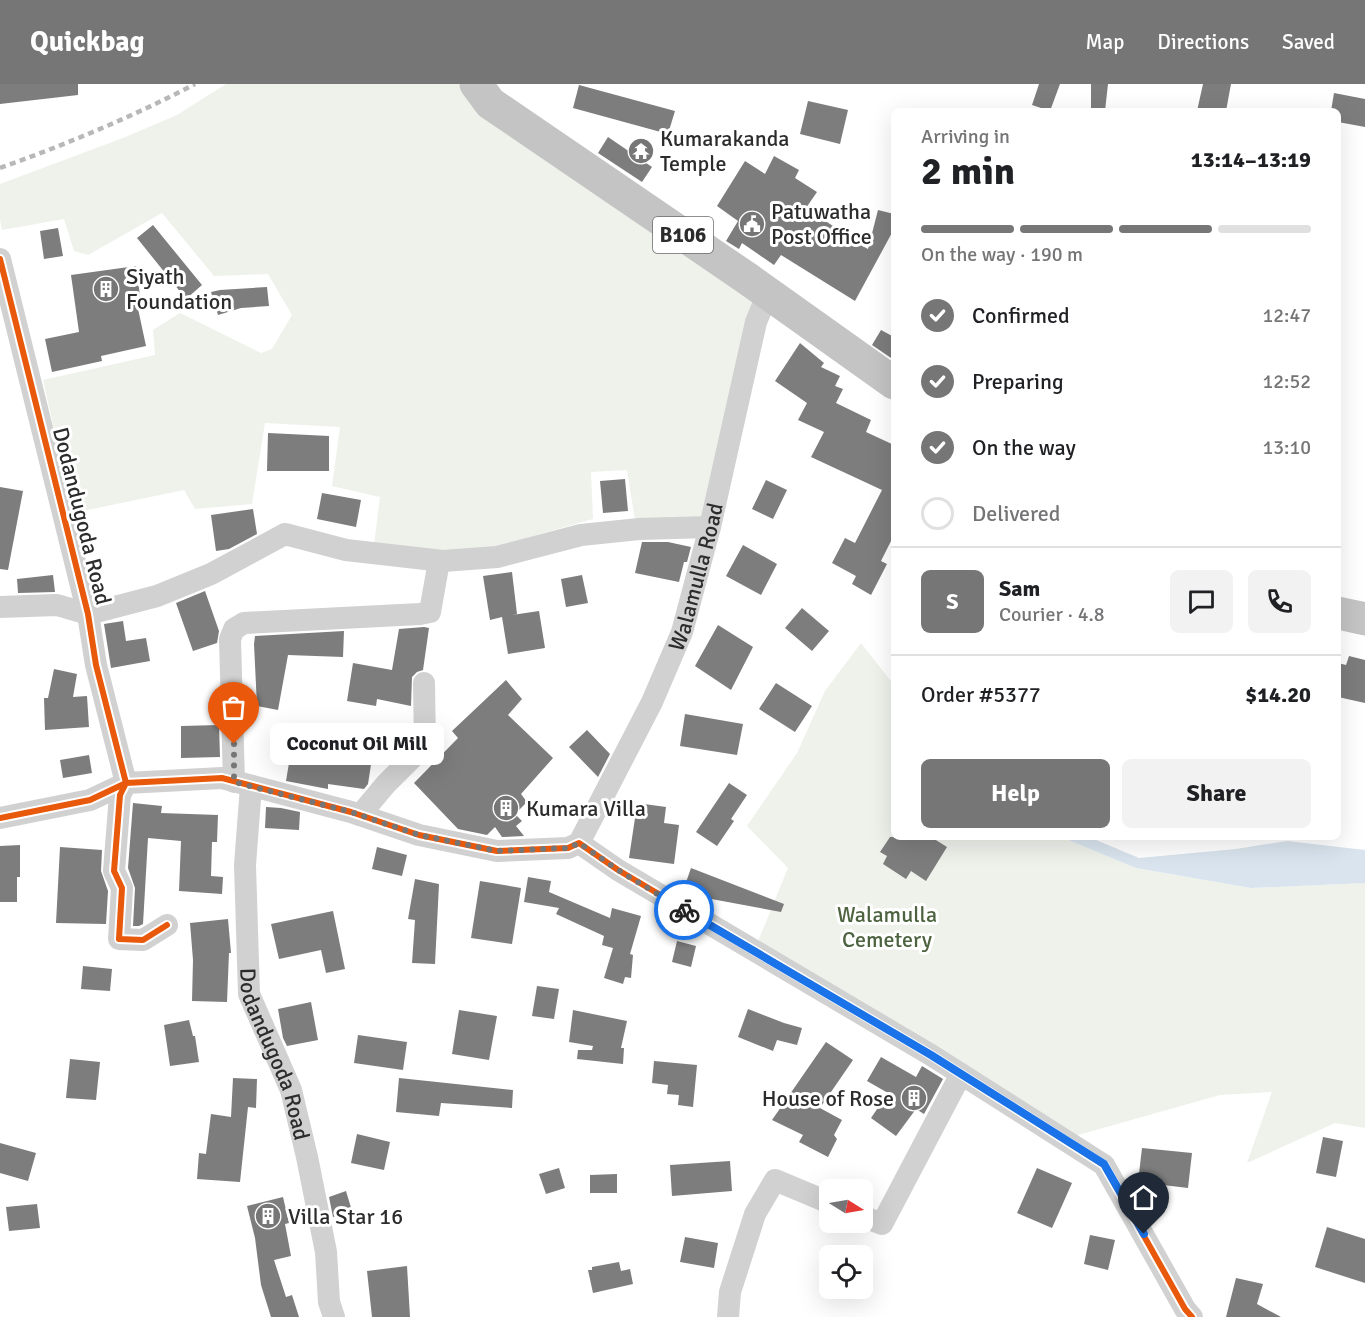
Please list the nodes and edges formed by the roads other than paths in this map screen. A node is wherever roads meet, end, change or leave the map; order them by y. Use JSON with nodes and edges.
{"nodes":[{"id":1,"x":476,"y":84,"type":"edge"},
{"id":2,"x":0,"y":259,"type":"edge"},
{"id":3,"x":768,"y":293,"type":"junction"},
{"id":4,"x":891,"y":381,"type":"edge"},
{"id":5,"x":711,"y":527,"type":"junction"},
{"id":6,"x":439,"y":561,"type":"junction"},
{"id":7,"x":0,"y":607,"type":"edge"},
{"id":8,"x":88,"y":614,"type":"junction"},
{"id":9,"x":1341,"y":614,"type":"edge"},
{"id":10,"x":1365,"y":619,"type":"edge"},
{"id":11,"x":424,"y":683,"type":"dead end"},
{"id":12,"x":126,"y":783,"type":"junction"},
{"id":13,"x":242,"y":784,"type":"junction"},
{"id":14,"x":360,"y":815,"type":"junction"},
{"id":15,"x":0,"y":818,"type":"edge"},
{"id":16,"x":579,"y":843,"type":"junction"},
{"id":17,"x":167,"y":925,"type":"dead end"},
{"id":18,"x":961,"y":1074,"type":"junction"},
{"id":19,"x":819,"y":1198,"type":"edge"},
{"id":20,"x":873,"y":1220,"type":"edge"},
{"id":21,"x":334,"y":1317,"type":"edge"},
{"id":22,"x":728,"y":1317,"type":"edge"},
{"id":23,"x":1192,"y":1317,"type":"edge"}],
"edges":[{"from":1,"to":3,"type":"main road","number":"B106"},
{"from":2,"to":8,"type":"street","name":"Dodandugoda Road"},
{"from":3,"to":4,"type":"main road","number":"B106"},
{"from":3,"to":5,"type":"street","name":"Walamulla Road"},
{"from":5,"to":6,"type":"street"},
{"from":5,"to":16,"type":"street","name":"Walamulla Road"},
{"from":6,"to":8,"type":"street"},
{"from":6,"to":13,"type":"street","name":"Dodandugoda Road"},
{"from":7,"to":8,"type":"street"},
{"from":8,"to":12,"type":"street","name":"Dodandugoda Road"},
{"from":9,"to":10,"type":"main road"},
{"from":11,"to":14,"type":"street"},
{"from":12,"to":13,"type":"street"},
{"from":12,"to":15,"type":"street"},
{"from":12,"to":17,"type":"street"},
{"from":13,"to":14,"type":"street"},
{"from":13,"to":21,"type":"street","name":"Dodandugoda Road"},
{"from":14,"to":16,"type":"street"},
{"from":16,"to":18,"type":"street"},
{"from":18,"to":20,"type":"street"},
{"from":18,"to":23,"type":"street"},
{"from":19,"to":22,"type":"street"}]}
